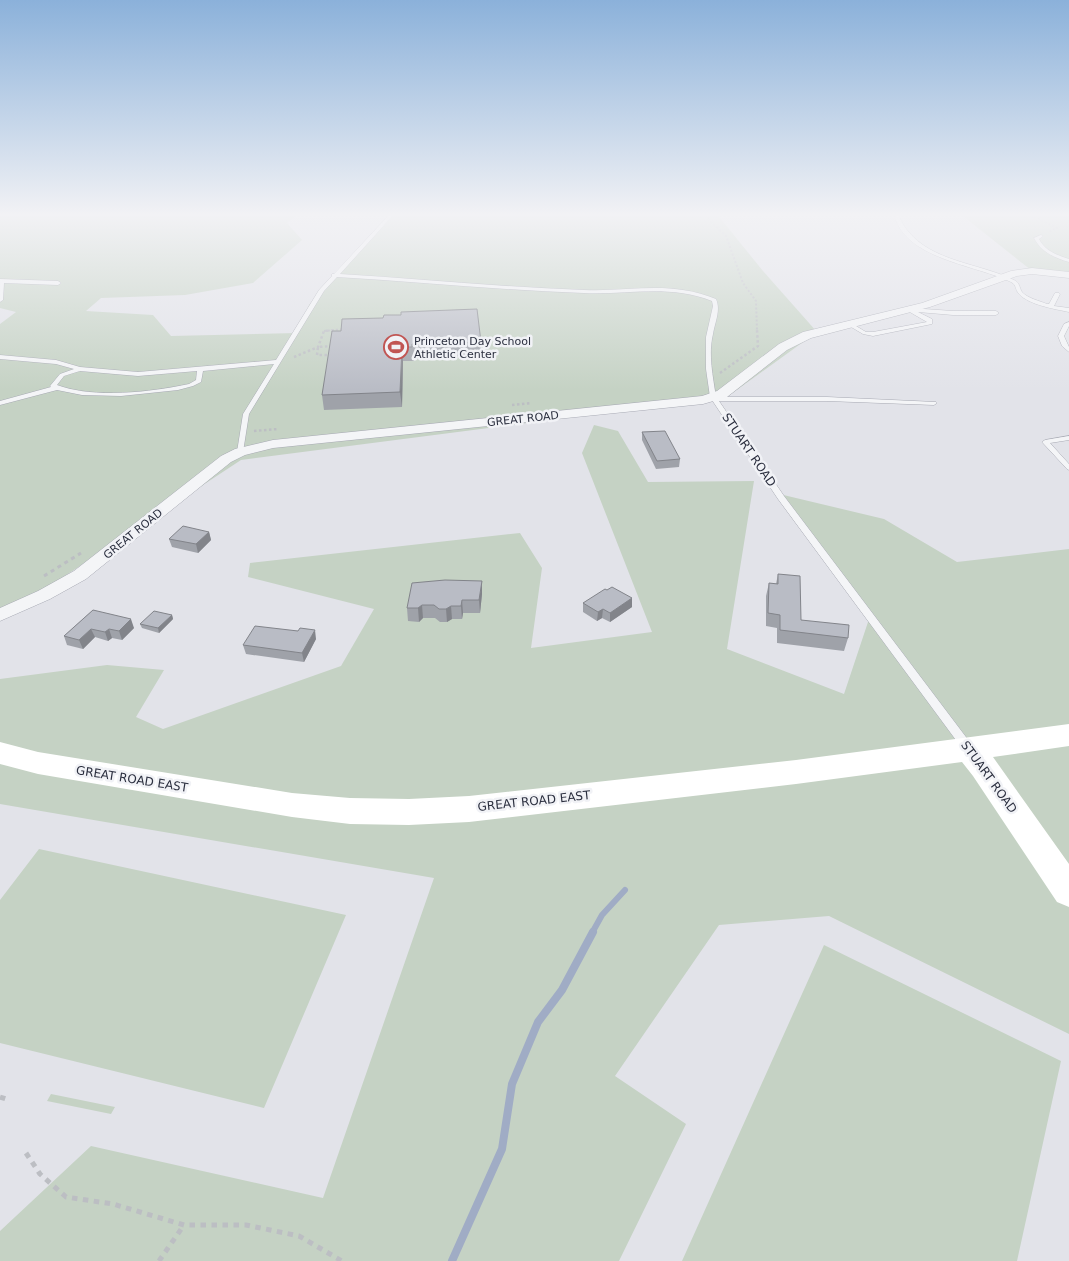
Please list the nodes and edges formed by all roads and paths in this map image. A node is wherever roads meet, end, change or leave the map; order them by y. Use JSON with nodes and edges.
{"nodes":[{"id":1,"x":988,"y":272,"type":"edge"},
{"id":2,"x":1025,"y":272,"type":"edge"},
{"id":3,"x":1040,"y":272,"type":"edge"},
{"id":4,"x":334,"y":274,"type":"joint"},
{"id":5,"x":1069,"y":275,"type":"edge"},
{"id":6,"x":1003,"y":277,"type":"junction"},
{"id":7,"x":1,"y":281,"type":"edge"},
{"id":8,"x":58,"y":283,"type":"dead end"},
{"id":9,"x":1057,"y":294,"type":"dead end"},
{"id":10,"x":0,"y":300,"type":"edge"},
{"id":11,"x":1051,"y":306,"type":"junction"},
{"id":12,"x":911,"y":309,"type":"junction"},
{"id":13,"x":1069,"y":310,"type":"edge"},
{"id":14,"x":996,"y":313,"type":"dead end"},
{"id":15,"x":849,"y":324,"type":"junction"},
{"id":16,"x":1069,"y":324,"type":"edge"},
{"id":17,"x":348,"y":329,"type":"edge"},
{"id":18,"x":334,"y":346,"type":"edge"},
{"id":19,"x":318,"y":347,"type":"junction"},
{"id":20,"x":1069,"y":350,"type":"edge"},
{"id":21,"x":332,"y":355,"type":"edge"},
{"id":22,"x":0,"y":357,"type":"edge"},
{"id":23,"x":277,"y":362,"type":"junction"},
{"id":24,"x":80,"y":369,"type":"junction"},
{"id":25,"x":200,"y":369,"type":"junction"},
{"id":26,"x":56,"y":388,"type":"junction"},
{"id":27,"x":714,"y":398,"type":"junction"},
{"id":28,"x":0,"y":403,"type":"edge"},
{"id":29,"x":934,"y":403,"type":"dead end"},
{"id":30,"x":1069,"y":438,"type":"edge"},
{"id":31,"x":240,"y":452,"type":"junction"},
{"id":32,"x":1069,"y":468,"type":"edge"},
{"id":33,"x":0,"y":615,"type":"edge"},
{"id":34,"x":1069,"y":735,"type":"edge"},
{"id":35,"x":970,"y":750,"type":"junction"},
{"id":36,"x":0,"y":753,"type":"edge"},
{"id":37,"x":1069,"y":892,"type":"edge"},
{"id":38,"x":0,"y":1096,"type":"edge"},
{"id":39,"x":9,"y":1100,"type":"dead end"},
{"id":40,"x":26,"y":1152,"type":"dead end"},
{"id":41,"x":184,"y":1224,"type":"junction"},
{"id":42,"x":159,"y":1261,"type":"edge"},
{"id":43,"x":342,"y":1261,"type":"edge"}],
"edges":[{"from":1,"to":6,"type":"lane"},
{"from":2,"to":6,"type":"street","name":"GREAT ROAD"},
{"from":3,"to":5,"type":"street","name":"GREAT ROAD"},
{"from":4,"to":23,"type":"lane"},
{"from":4,"to":27,"type":"lane","name":"STUART ROAD"},
{"from":6,"to":11,"type":"lane"},
{"from":6,"to":12,"type":"street","name":"GREAT ROAD"},
{"from":7,"to":8,"type":"lane"},
{"from":7,"to":10,"type":"lane"},
{"from":9,"to":11,"type":"lane"},
{"from":11,"to":13,"type":"lane"},
{"from":12,"to":14,"type":"lane"},
{"from":12,"to":15,"type":"street","name":"GREAT ROAD"},
{"from":12,"to":15,"type":"lane"},
{"from":15,"to":27,"type":"street","name":"GREAT ROAD"},
{"from":16,"to":20,"type":"lane"},
{"from":17,"to":19,"type":"path"},
{"from":18,"to":19,"type":"path"},
{"from":19,"to":21,"type":"path"},
{"from":19,"to":23,"type":"path"},
{"from":22,"to":24,"type":"lane"},
{"from":23,"to":25,"type":"lane"},
{"from":23,"to":31,"type":"lane"},
{"from":24,"to":25,"type":"lane"},
{"from":24,"to":26,"type":"lane"},
{"from":25,"to":26,"type":"lane"},
{"from":26,"to":28,"type":"lane"},
{"from":27,"to":29,"type":"lane"},
{"from":27,"to":31,"type":"street","name":"GREAT ROAD"},
{"from":27,"to":35,"type":"lane","name":"STUART ROAD"},
{"from":30,"to":32,"type":"lane"},
{"from":31,"to":33,"type":"street","name":"GREAT ROAD"},
{"from":34,"to":35,"type":"street","name":"GREAT ROAD EAST"},
{"from":35,"to":36,"type":"street","name":"GREAT ROAD EAST"},
{"from":35,"to":37,"type":"street","name":"STUART ROAD"},
{"from":38,"to":39,"type":"path"},
{"from":40,"to":41,"type":"path"},
{"from":41,"to":42,"type":"path"},
{"from":41,"to":43,"type":"path"}]}
